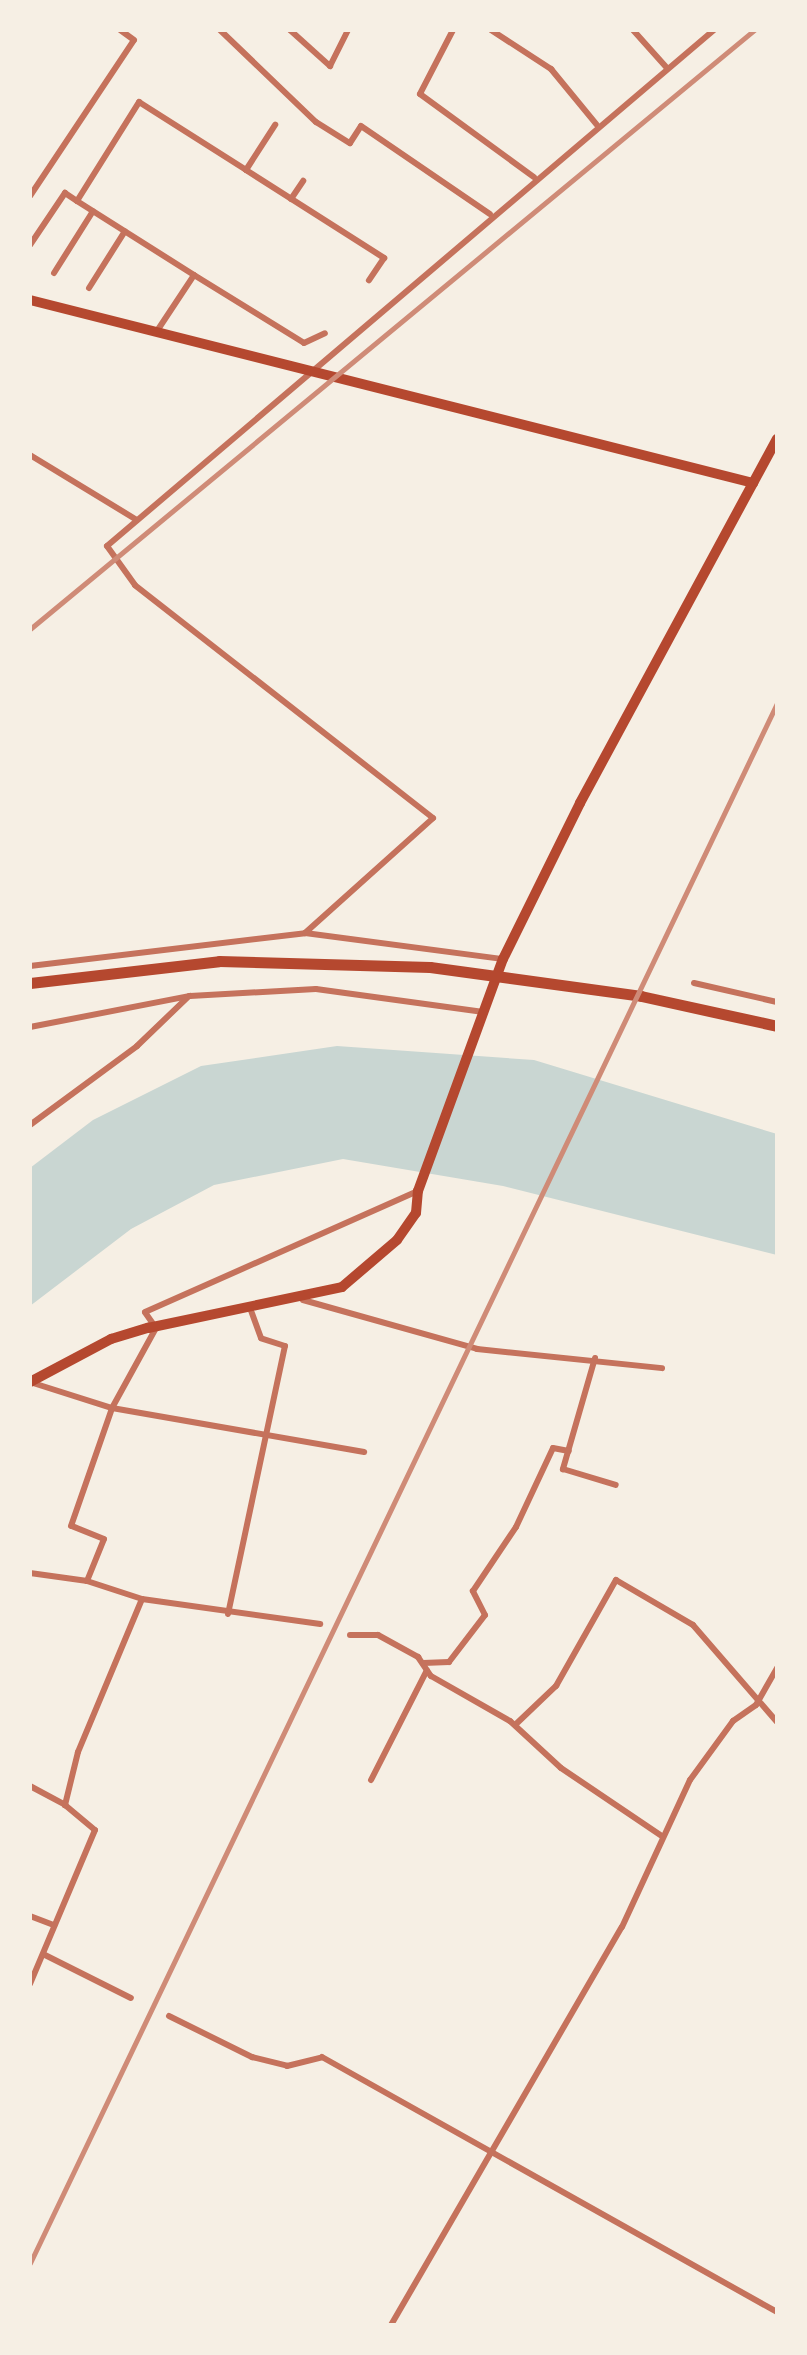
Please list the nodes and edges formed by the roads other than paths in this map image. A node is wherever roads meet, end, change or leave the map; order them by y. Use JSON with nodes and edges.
{"nodes":[{"id":1,"x":120,"y":30,"type":"edge"},
{"id":2,"x":220,"y":30,"type":"edge"},
{"id":3,"x":290,"y":30,"type":"edge"},
{"id":4,"x":348,"y":30,"type":"edge"},
{"id":5,"x":452,"y":30,"type":"edge"},
{"id":6,"x":491,"y":30,"type":"edge"},
{"id":7,"x":633,"y":30,"type":"edge"},
{"id":8,"x":714,"y":30,"type":"edge"},
{"id":9,"x":667,"y":68,"type":"junction"},
{"id":10,"x":275,"y":125,"type":"dead end"},
{"id":11,"x":598,"y":126,"type":"junction"},
{"id":12,"x":246,"y":170,"type":"junction"},
{"id":13,"x":534,"y":176,"type":"junction"},
{"id":14,"x":304,"y":181,"type":"dead end"},
{"id":15,"x":30,"y":196,"type":"edge"},
{"id":16,"x":291,"y":199,"type":"junction"},
{"id":17,"x":77,"y":200,"type":"junction"},
{"id":18,"x":94,"y":211,"type":"junction"},
{"id":19,"x":490,"y":214,"type":"junction"},
{"id":20,"x":125,"y":231,"type":"junction"},
{"id":21,"x":30,"y":245,"type":"edge"},
{"id":22,"x":54,"y":273,"type":"dead end"},
{"id":23,"x":194,"y":275,"type":"junction"},
{"id":24,"x":370,"y":280,"type":"dead end"},
{"id":25,"x":88,"y":288,"type":"dead end"},
{"id":26,"x":30,"y":300,"type":"edge"},
{"id":27,"x":156,"y":331,"type":"junction"},
{"id":28,"x":325,"y":333,"type":"dead end"},
{"id":29,"x":314,"y":370,"type":"junction"},
{"id":30,"x":777,"y":439,"type":"edge"},
{"id":31,"x":30,"y":455,"type":"edge"},
{"id":32,"x":753,"y":483,"type":"junction"},
{"id":33,"x":137,"y":520,"type":"junction"},
{"id":34,"x":304,"y":933,"type":"junction"},
{"id":35,"x":504,"y":959,"type":"junction"},
{"id":36,"x":30,"y":966,"type":"edge"},
{"id":37,"x":30,"y":982,"type":"edge"},
{"id":38,"x":694,"y":983,"type":"dead end"},
{"id":39,"x":190,"y":996,"type":"junction"},
{"id":40,"x":777,"y":1002,"type":"edge"},
{"id":41,"x":484,"y":1012,"type":"junction"},
{"id":42,"x":777,"y":1026,"type":"edge"},
{"id":43,"x":30,"y":1027,"type":"edge"},
{"id":44,"x":30,"y":1125,"type":"edge"},
{"id":45,"x":418,"y":1191,"type":"junction"},
{"id":46,"x":303,"y":1300,"type":"junction"},
{"id":47,"x":250,"y":1308,"type":"junction"},
{"id":48,"x":156,"y":1328,"type":"junction"},
{"id":49,"x":595,"y":1358,"type":"junction"},
{"id":50,"x":662,"y":1368,"type":"dead end"},
{"id":51,"x":30,"y":1382,"type":"edge"},
{"id":52,"x":112,"y":1408,"type":"junction"},
{"id":53,"x":263,"y":1438,"type":"junction"},
{"id":54,"x":569,"y":1451,"type":"junction"},
{"id":55,"x":364,"y":1452,"type":"dead end"},
{"id":56,"x":616,"y":1484,"type":"dead end"},
{"id":57,"x":30,"y":1573,"type":"edge"},
{"id":58,"x":87,"y":1581,"type":"junction"},
{"id":59,"x":142,"y":1600,"type":"junction"},
{"id":60,"x":228,"y":1614,"type":"junction"},
{"id":61,"x":320,"y":1624,"type":"dead end"},
{"id":62,"x":350,"y":1635,"type":"dead end"},
{"id":63,"x":424,"y":1667,"type":"junction"},
{"id":64,"x":777,"y":1668,"type":"edge"},
{"id":65,"x":756,"y":1705,"type":"junction"},
{"id":66,"x":777,"y":1722,"type":"edge"},
{"id":67,"x":515,"y":1725,"type":"junction"},
{"id":68,"x":371,"y":1780,"type":"dead end"},
{"id":69,"x":30,"y":1786,"type":"edge"},
{"id":70,"x":65,"y":1804,"type":"junction"},
{"id":71,"x":662,"y":1836,"type":"junction"},
{"id":72,"x":30,"y":1916,"type":"edge"},
{"id":73,"x":54,"y":1926,"type":"junction"},
{"id":74,"x":44,"y":1956,"type":"junction"},
{"id":75,"x":30,"y":1984,"type":"edge"},
{"id":76,"x":131,"y":1998,"type":"dead end"},
{"id":77,"x":169,"y":2016,"type":"dead end"},
{"id":78,"x":488,"y":2149,"type":"junction"},
{"id":79,"x":777,"y":2312,"type":"edge"},
{"id":80,"x":392,"y":2325,"type":"edge"}],
"edges":[{"from":1,"to":15,"type":"street"},
{"from":2,"to":19,"type":"street"},
{"from":3,"to":4,"type":"street"},
{"from":5,"to":13,"type":"street"},
{"from":6,"to":11,"type":"street"},
{"from":7,"to":9,"type":"street"},
{"from":8,"to":9,"type":"street"},
{"from":9,"to":11,"type":"street"},
{"from":10,"to":12,"type":"street"},
{"from":11,"to":13,"type":"street"},
{"from":12,"to":16,"type":"street"},
{"from":12,"to":17,"type":"street"},
{"from":13,"to":19,"type":"street"},
{"from":14,"to":16,"type":"street"},
{"from":16,"to":24,"type":"street"},
{"from":17,"to":18,"type":"street"},
{"from":17,"to":21,"type":"street"},
{"from":18,"to":20,"type":"street"},
{"from":18,"to":22,"type":"street"},
{"from":19,"to":29,"type":"street"},
{"from":20,"to":23,"type":"street"},
{"from":20,"to":25,"type":"street"},
{"from":23,"to":27,"type":"street"},
{"from":23,"to":28,"type":"street"},
{"from":26,"to":27,"type":"main road"},
{"from":27,"to":29,"type":"main road"},
{"from":29,"to":32,"type":"main road"},
{"from":29,"to":33,"type":"street"},
{"from":30,"to":32,"type":"main road"},
{"from":31,"to":33,"type":"street"},
{"from":32,"to":35,"type":"main road"},
{"from":33,"to":34,"type":"street"},
{"from":34,"to":35,"type":"street"},
{"from":34,"to":36,"type":"street"},
{"from":35,"to":41,"type":"main road"},
{"from":37,"to":42,"type":"highway"},
{"from":38,"to":40,"type":"street"},
{"from":39,"to":41,"type":"street"},
{"from":39,"to":43,"type":"street"},
{"from":39,"to":44,"type":"street"},
{"from":41,"to":45,"type":"main road"},
{"from":45,"to":46,"type":"main road"},
{"from":45,"to":48,"type":"street"},
{"from":46,"to":47,"type":"main road"},
{"from":46,"to":49,"type":"street"},
{"from":47,"to":48,"type":"main road"},
{"from":47,"to":53,"type":"street"},
{"from":48,"to":51,"type":"main road"},
{"from":48,"to":52,"type":"street"},
{"from":49,"to":50,"type":"street"},
{"from":49,"to":54,"type":"street"},
{"from":51,"to":52,"type":"street"},
{"from":52,"to":53,"type":"street"},
{"from":52,"to":58,"type":"street"},
{"from":53,"to":55,"type":"street"},
{"from":53,"to":60,"type":"street"},
{"from":54,"to":56,"type":"street"},
{"from":54,"to":63,"type":"street"},
{"from":57,"to":58,"type":"street"},
{"from":58,"to":59,"type":"street"},
{"from":59,"to":60,"type":"street"},
{"from":59,"to":70,"type":"street"},
{"from":60,"to":61,"type":"street"},
{"from":62,"to":63,"type":"street"},
{"from":63,"to":67,"type":"street"},
{"from":63,"to":68,"type":"street"},
{"from":64,"to":65,"type":"street"},
{"from":65,"to":66,"type":"street"},
{"from":65,"to":67,"type":"street"},
{"from":65,"to":71,"type":"street"},
{"from":67,"to":71,"type":"street"},
{"from":69,"to":70,"type":"street"},
{"from":70,"to":73,"type":"street"},
{"from":71,"to":78,"type":"street"},
{"from":72,"to":73,"type":"street"},
{"from":73,"to":74,"type":"street"},
{"from":74,"to":75,"type":"street"},
{"from":74,"to":76,"type":"street"},
{"from":77,"to":78,"type":"street"},
{"from":78,"to":79,"type":"street"},
{"from":78,"to":80,"type":"street"}]}
